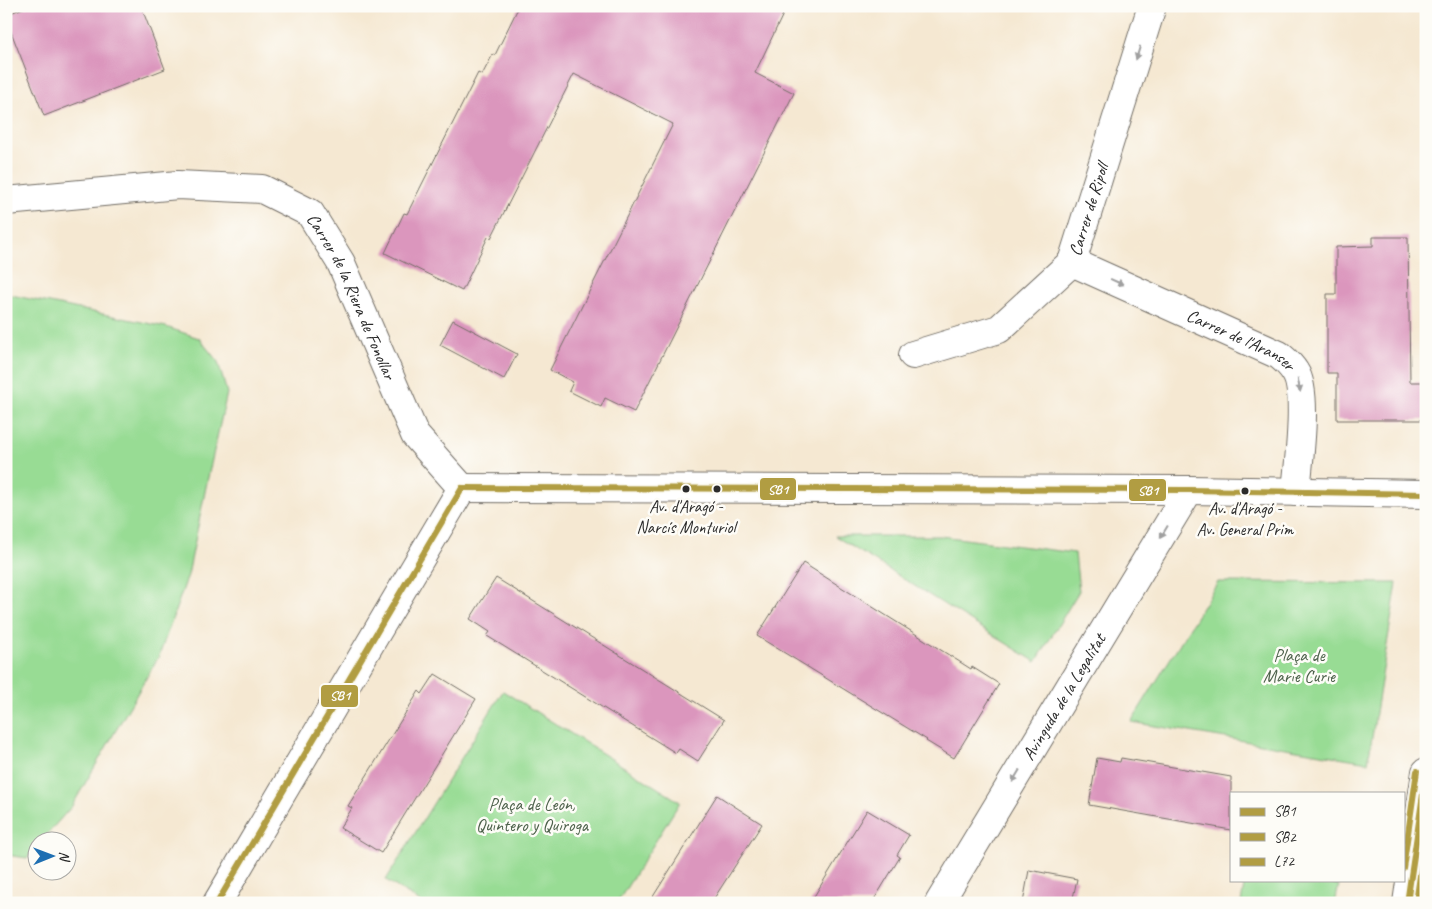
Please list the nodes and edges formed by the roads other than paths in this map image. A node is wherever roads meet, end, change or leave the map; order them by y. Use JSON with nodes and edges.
{"nodes":[{"id":1,"x":1152,"y":6,"type":"edge"},
{"id":2,"x":6,"y":201,"type":"edge"},
{"id":3,"x":1072,"y":262,"type":"junction"},
{"id":4,"x":913,"y":355,"type":"dead end"},
{"id":5,"x":462,"y":488,"type":"junction"},
{"id":6,"x":1189,"y":490,"type":"junction"},
{"id":7,"x":1296,"y":492,"type":"junction"},
{"id":8,"x":1426,"y":494,"type":"edge"},
{"id":9,"x":1426,"y":772,"type":"edge"},
{"id":10,"x":216,"y":903,"type":"edge"},
{"id":11,"x":939,"y":903,"type":"edge"},
{"id":12,"x":1407,"y":903,"type":"edge"}],
"edges":[{"from":1,"to":3,"type":"street","name":"Carrer de Ripoll","one_way":true},
{"from":2,"to":5,"type":"street","name":"Carrer de la Riera de Fonollar"},
{"from":3,"to":4,"type":"street","name":"Carrer de Ripoll"},
{"from":3,"to":7,"type":"street","name":"Carrer de l'Aranser","one_way":true},
{"from":5,"to":6,"type":"street"},
{"from":5,"to":10,"type":"street"},
{"from":6,"to":7,"type":"street"},
{"from":6,"to":11,"type":"street","name":"Avinguda de la Legalitat","one_way":true},
{"from":7,"to":8,"type":"street"},
{"from":9,"to":12,"type":"street"}]}
